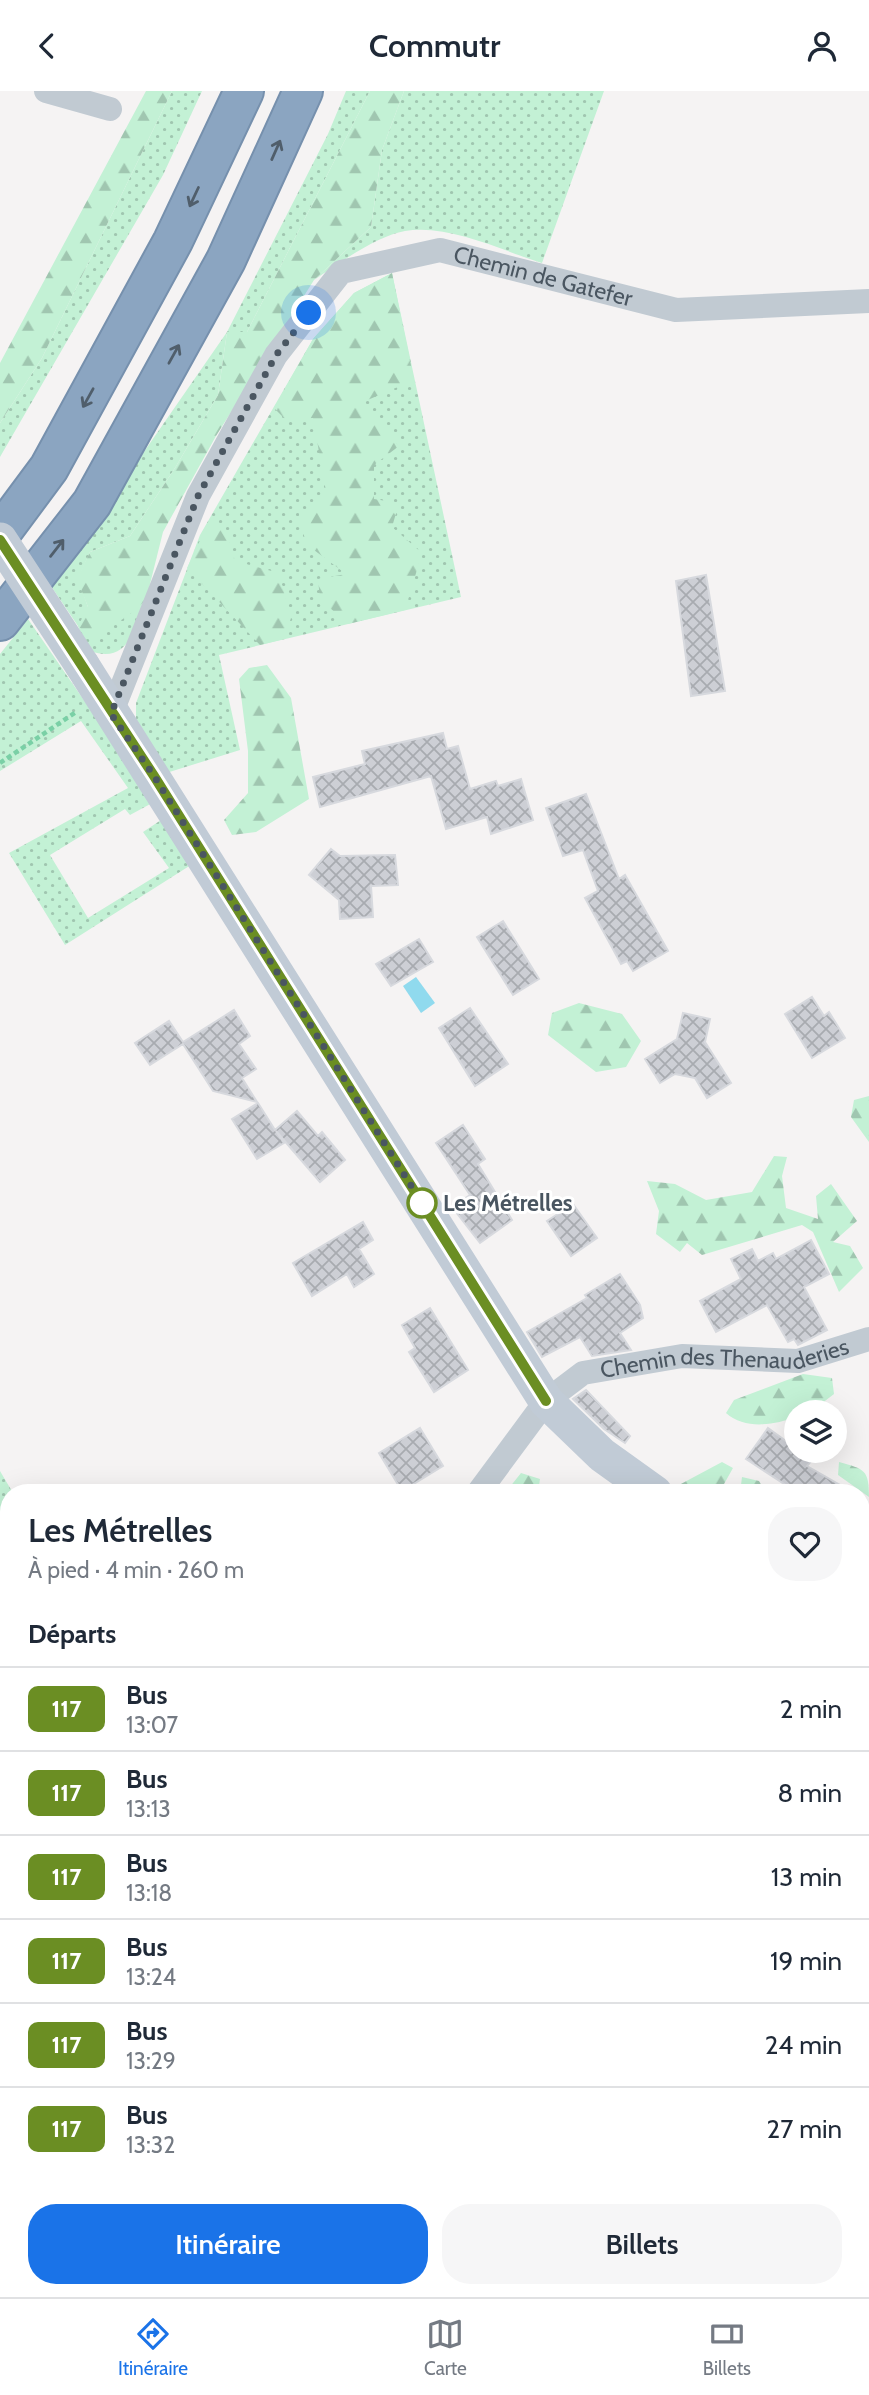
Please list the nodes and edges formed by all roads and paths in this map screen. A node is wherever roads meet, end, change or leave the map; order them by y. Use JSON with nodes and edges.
{"nodes":[{"id":1,"x":46,"y":91,"type":"edge"},
{"id":2,"x":244,"y":91,"type":"edge"},
{"id":3,"x":303,"y":91,"type":"edge"},
{"id":4,"x":110,"y":109,"type":"dead end"},
{"id":5,"x":869,"y":301,"type":"edge"},
{"id":6,"x":0,"y":534,"type":"edge"},
{"id":7,"x":0,"y":540,"type":"edge"},
{"id":8,"x":0,"y":621,"type":"edge"},
{"id":9,"x":105,"y":705,"type":"junction"},
{"id":10,"x":0,"y":763,"type":"edge"},
{"id":11,"x":869,"y":1339,"type":"edge"},
{"id":12,"x":546,"y":1401,"type":"junction"},
{"id":13,"x":485,"y":1484,"type":"edge"},
{"id":14,"x":642,"y":1484,"type":"edge"}],
"edges":[{"from":1,"to":4,"type":"street"},
{"from":2,"to":6,"type":"highway","one_way":true},
{"from":8,"to":3,"type":"highway","one_way":true},
{"from":5,"to":9,"type":"street","name":"Chemin de Gatefer"},
{"from":7,"to":9,"type":"street","bridge":true},
{"from":9,"to":10,"type":"path"},
{"from":9,"to":12,"type":"street"},
{"from":11,"to":12,"type":"street","name":"Chemin des Thenauderies"},
{"from":12,"to":13,"type":"street","name":"Chemin des Thenauderies"},
{"from":12,"to":14,"type":"street"}]}
